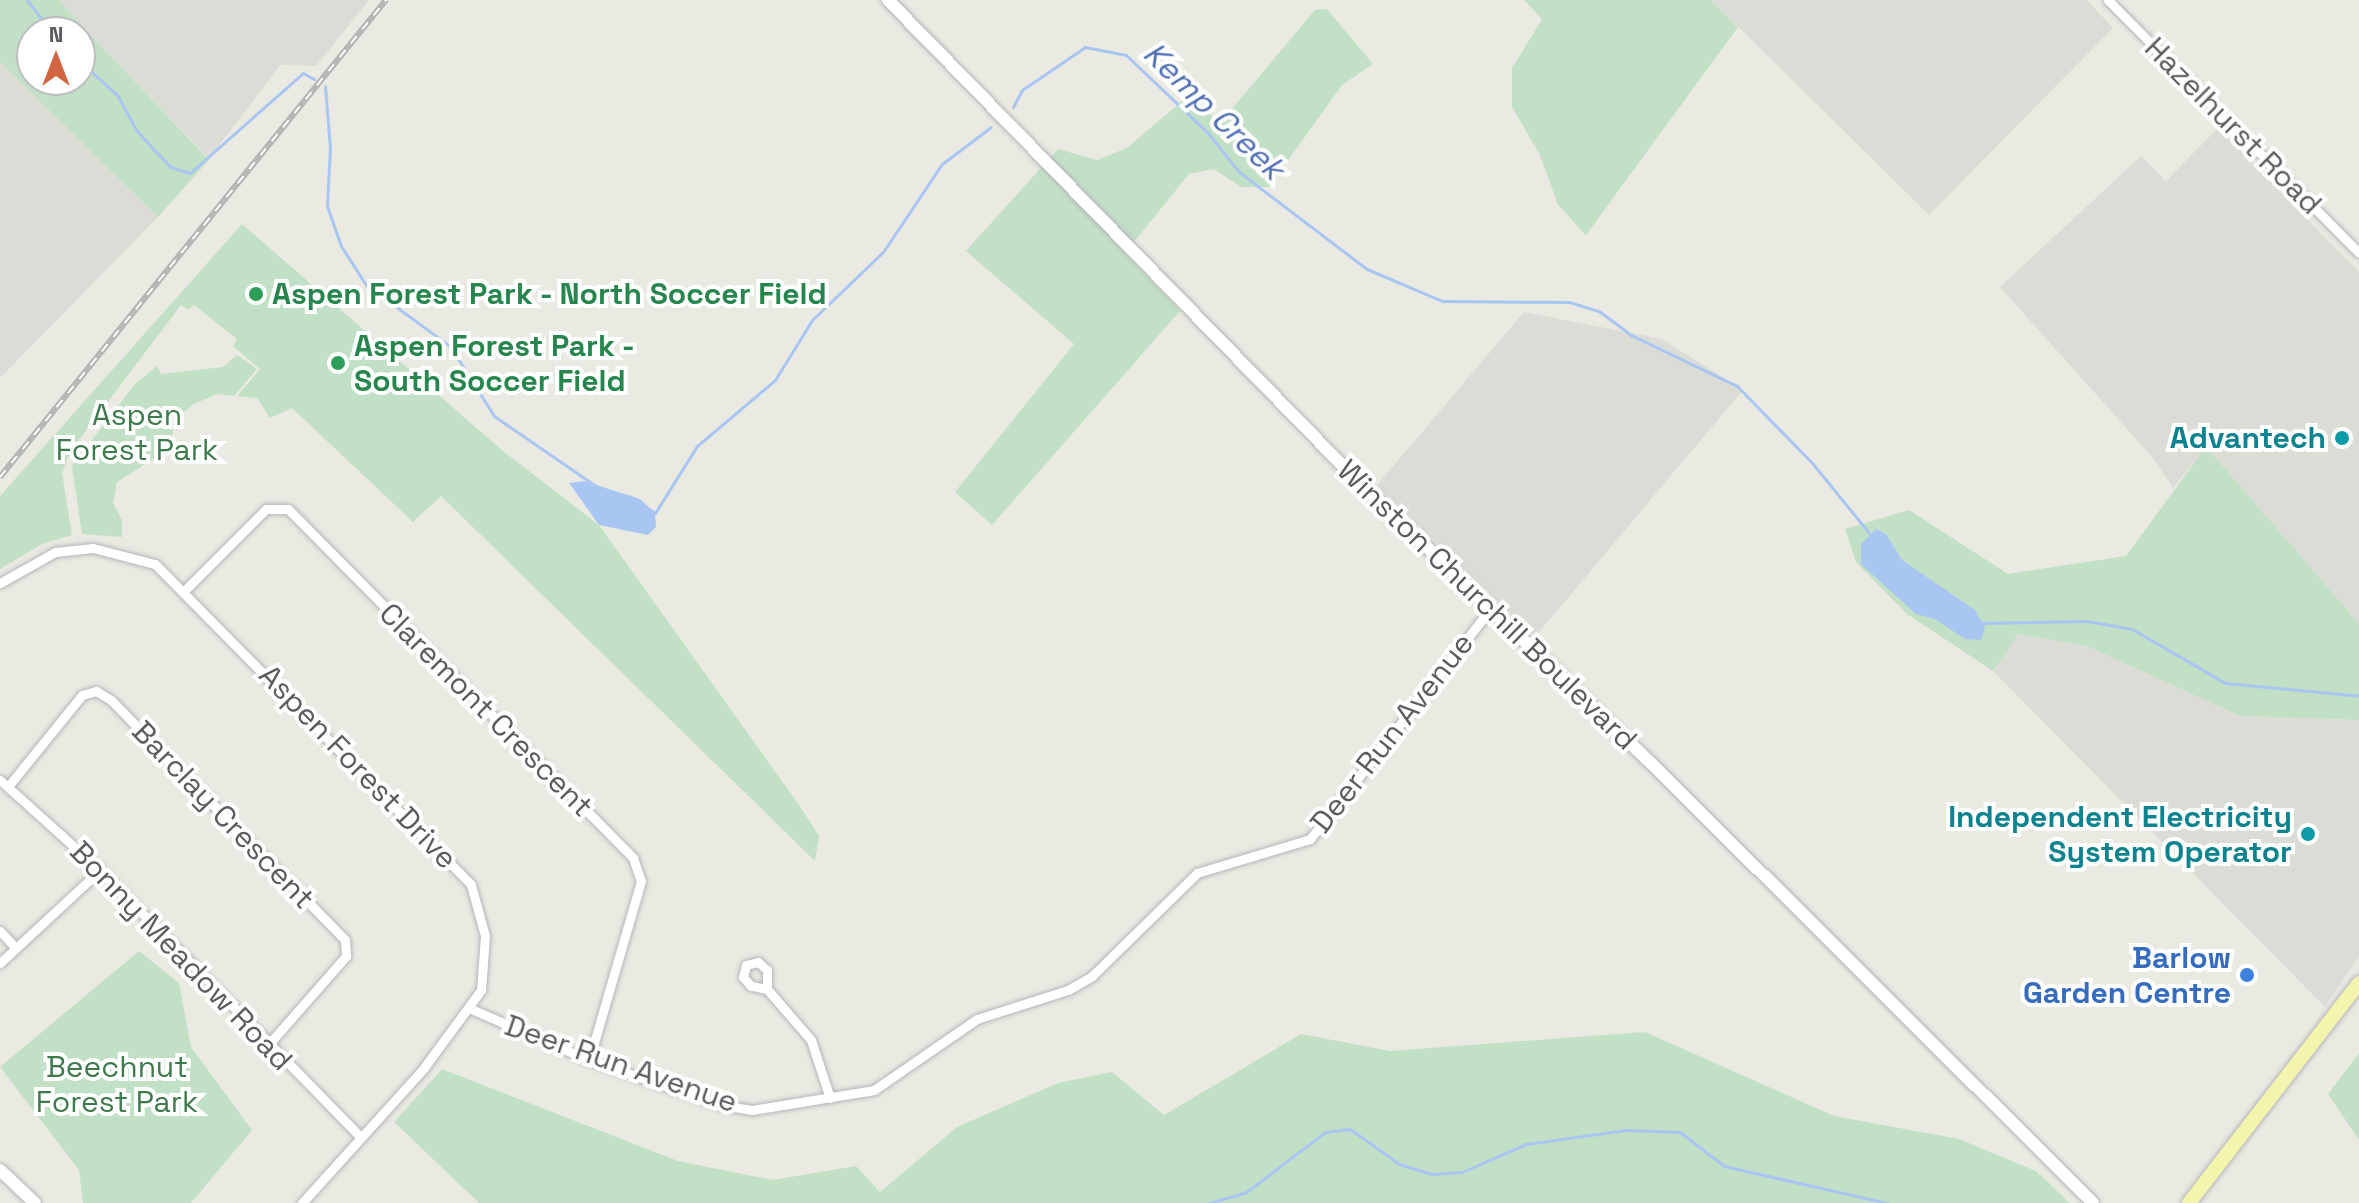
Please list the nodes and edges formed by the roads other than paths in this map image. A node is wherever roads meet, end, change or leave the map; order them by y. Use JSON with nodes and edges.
{"nodes":[{"id":1,"x":888,"y":0,"type":"edge"},
{"id":2,"x":2108,"y":0,"type":"edge"},
{"id":3,"x":2359,"y":253,"type":"edge"},
{"id":4,"x":0,"y":583,"type":"edge"},
{"id":5,"x":185,"y":590,"type":"junction"},
{"id":6,"x":1491,"y":608,"type":"junction"},
{"id":7,"x":5,"y":782,"type":"edge"},
{"id":8,"x":100,"y":870,"type":"junction"},
{"id":9,"x":0,"y":931,"type":"edge"},
{"id":10,"x":16,"y":948,"type":"junction"},
{"id":11,"x":0,"y":963,"type":"edge"},
{"id":12,"x":2359,"y":983,"type":"edge"},
{"id":13,"x":767,"y":989,"type":"dead end"},
{"id":14,"x":471,"y":1009,"type":"junction"},
{"id":15,"x":268,"y":1045,"type":"junction"},
{"id":16,"x":589,"y":1060,"type":"junction"},
{"id":17,"x":830,"y":1098,"type":"junction"},
{"id":18,"x":360,"y":1136,"type":"junction"},
{"id":19,"x":0,"y":1170,"type":"edge"},
{"id":20,"x":2192,"y":1199,"type":"edge"},
{"id":21,"x":35,"y":1203,"type":"edge"},
{"id":22,"x":302,"y":1203,"type":"edge"},
{"id":23,"x":2093,"y":1203,"type":"edge"},
{"id":24,"x":2179,"y":1203,"type":"edge"}],
"edges":[{"from":1,"to":6,"type":"main road","name":"Winston Churchill Boulevard"},
{"from":2,"to":3,"type":"street","name":"Hazelhurst Road"},
{"from":4,"to":5,"type":"street","name":"Aspen Forest Drive"},
{"from":5,"to":14,"type":"street","name":"Aspen Forest Drive"},
{"from":5,"to":16,"type":"street","name":"Claremont Crescent"},
{"from":6,"to":17,"type":"street","name":"Deer Run Avenue"},
{"from":6,"to":23,"type":"main road","name":"Winston Churchill Boulevard"},
{"from":7,"to":8,"type":"street","name":"Bonny Meadow Road"},
{"from":7,"to":15,"type":"street","name":"Barclay Crescent"},
{"from":8,"to":10,"type":"street"},
{"from":8,"to":15,"type":"street","name":"Bonny Meadow Road"},
{"from":9,"to":10,"type":"street"},
{"from":10,"to":11,"type":"street"},
{"from":12,"to":20,"type":"main road"},
{"from":13,"to":17,"type":"street"},
{"from":14,"to":16,"type":"street","name":"Deer Run Avenue"},
{"from":14,"to":18,"type":"street","name":"Aspen Forest Drive"},
{"from":15,"to":18,"type":"street","name":"Bonny Meadow Road"},
{"from":16,"to":17,"type":"street","name":"Deer Run Avenue"},
{"from":18,"to":22,"type":"street","name":"Aspen Forest Drive"},
{"from":19,"to":21,"type":"main road"},
{"from":20,"to":24,"type":"main road"}]}
